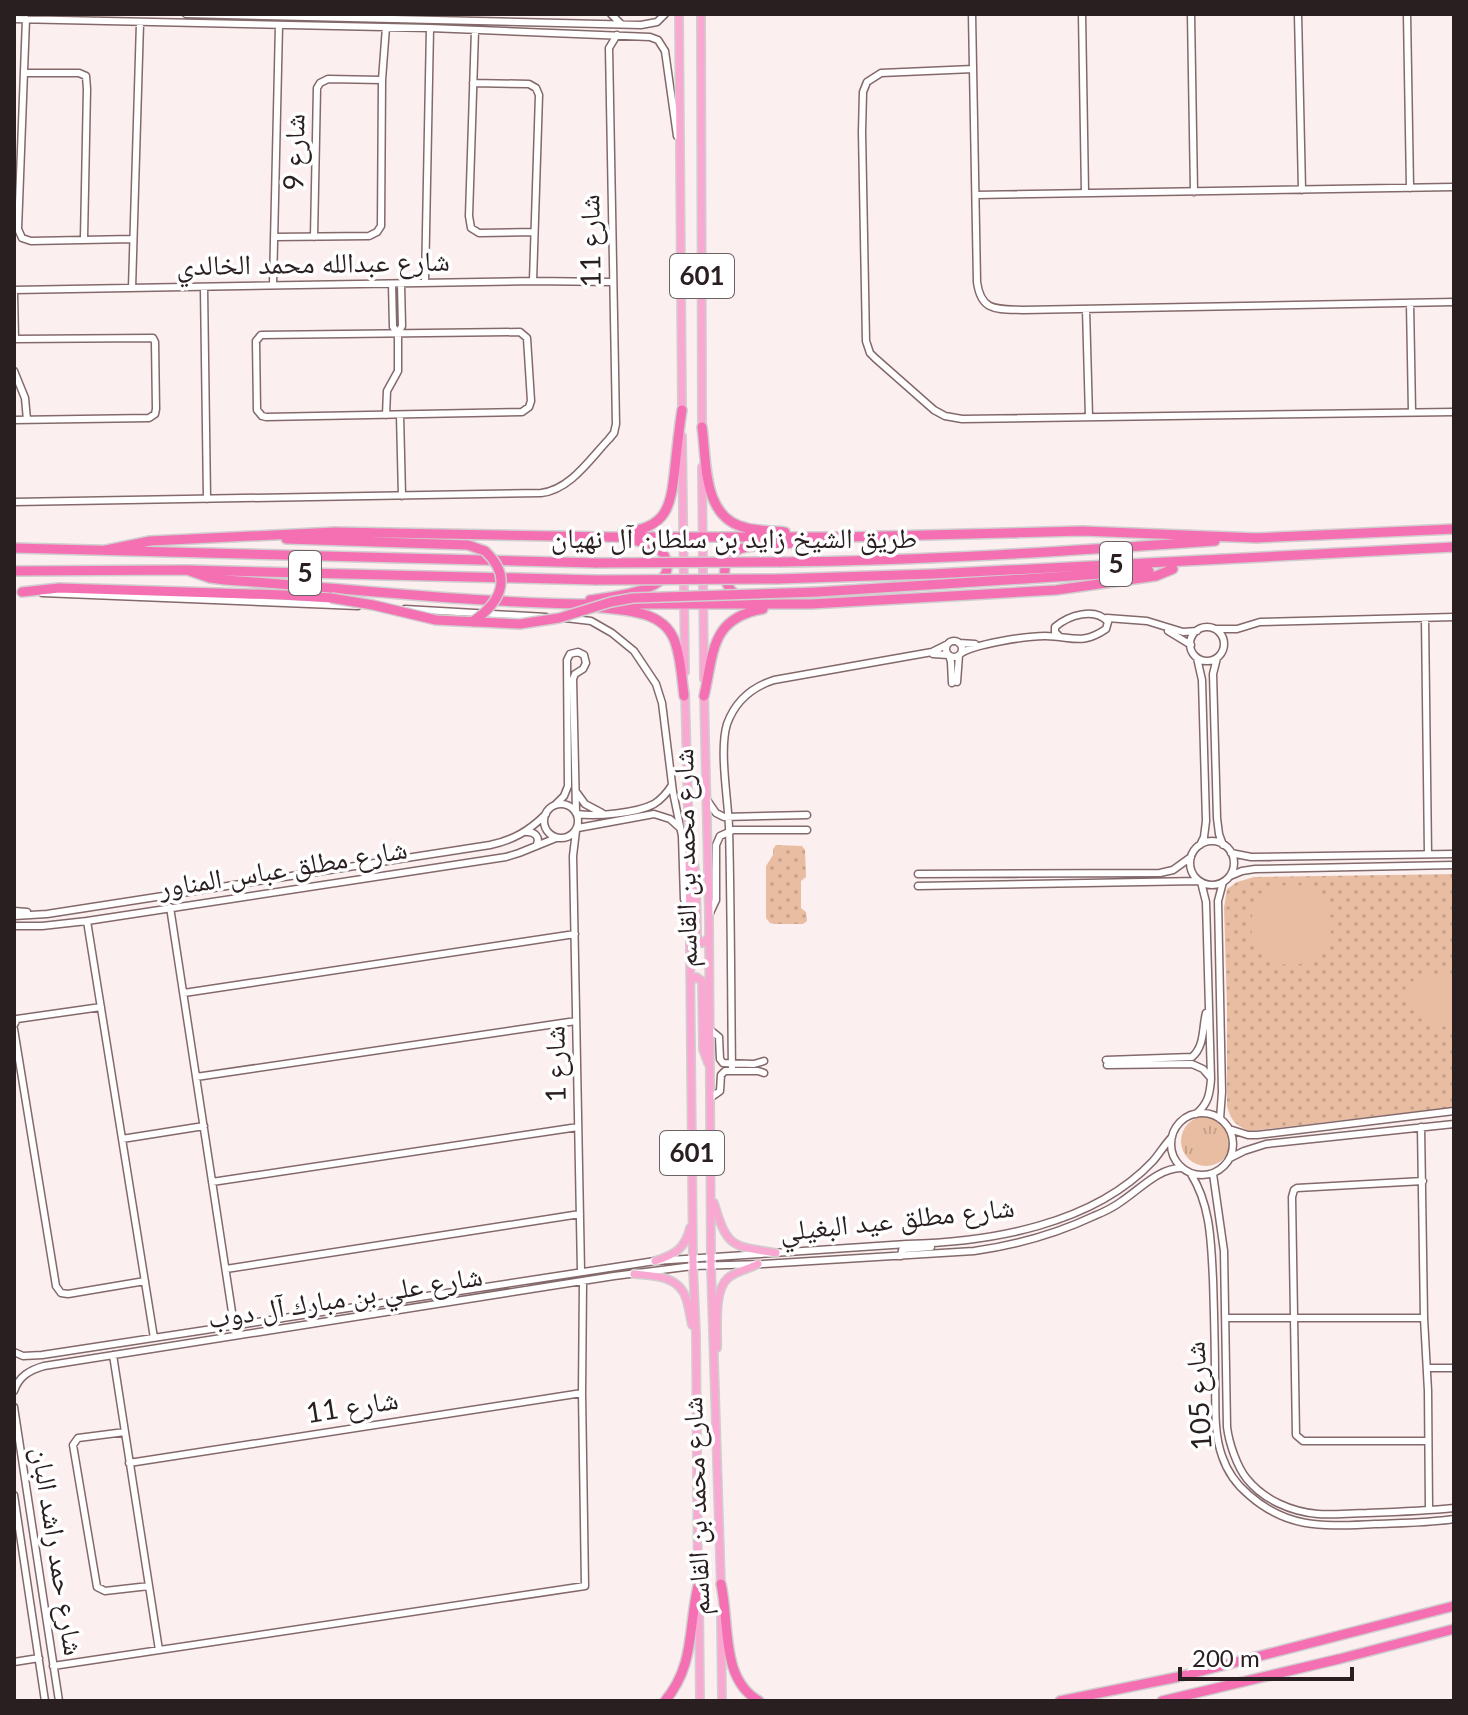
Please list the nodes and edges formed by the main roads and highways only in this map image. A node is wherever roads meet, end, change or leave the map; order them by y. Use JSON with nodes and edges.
{"nodes":[{"id":1,"x":679,"y":14,"type":"edge"},
{"id":2,"x":703,"y":14,"type":"edge"},
{"id":3,"x":682,"y":410,"type":"junction"},
{"id":4,"x":702,"y":427,"type":"junction"},
{"id":5,"x":1454,"y":529,"type":"edge"},
{"id":6,"x":518,"y":536,"type":"junction"},
{"id":7,"x":611,"y":537,"type":"junction"},
{"id":8,"x":684,"y":537,"type":"junction"},
{"id":9,"x":702,"y":537,"type":"junction"},
{"id":10,"x":845,"y":537,"type":"junction"},
{"id":11,"x":1258,"y":538,"type":"junction"},
{"id":12,"x":210,"y":539,"type":"junction"},
{"id":13,"x":1454,"y":547,"type":"edge"},
{"id":14,"x":15,"y":548,"type":"edge"},
{"id":15,"x":106,"y":550,"type":"junction"},
{"id":16,"x":1202,"y":560,"type":"junction"},
{"id":17,"x":1173,"y":569,"type":"junction"},
{"id":18,"x":187,"y":570,"type":"junction"},
{"id":19,"x":14,"y":571,"type":"edge"},
{"id":20,"x":18,"y":592,"type":"edge"},
{"id":21,"x":571,"y":604,"type":"junction"},
{"id":22,"x":685,"y":604,"type":"junction"},
{"id":23,"x":703,"y":604,"type":"junction"},
{"id":24,"x":811,"y":604,"type":"junction"},
{"id":25,"x":763,"y":605,"type":"junction"},
{"id":26,"x":472,"y":622,"type":"junction"},
{"id":27,"x":684,"y":696,"type":"junction"},
{"id":28,"x":704,"y":696,"type":"junction"},
{"id":29,"x":716,"y":841,"type":"road end"},
{"id":30,"x":689,"y":842,"type":"junction"},
{"id":31,"x":707,"y":852,"type":"junction"},
{"id":32,"x":708,"y":938,"type":"junction"},
{"id":33,"x":691,"y":982,"type":"junction"},
{"id":34,"x":709,"y":1065,"type":"junction"},
{"id":35,"x":710,"y":1193,"type":"junction"},
{"id":36,"x":692,"y":1214,"type":"junction"},
{"id":37,"x":776,"y":1253,"type":"road end"},
{"id":38,"x":655,"y":1261,"type":"road end"},
{"id":39,"x":758,"y":1264,"type":"road end"},
{"id":40,"x":634,"y":1274,"type":"road end"},
{"id":41,"x":696,"y":1335,"type":"junction"},
{"id":42,"x":715,"y":1418,"type":"junction"},
{"id":43,"x":721,"y":1584,"type":"junction"},
{"id":44,"x":698,"y":1586,"type":"junction"},
{"id":45,"x":1454,"y":1606,"type":"edge"},
{"id":46,"x":1454,"y":1629,"type":"edge"},
{"id":47,"x":665,"y":1701,"type":"edge"},
{"id":48,"x":700,"y":1701,"type":"edge"},
{"id":49,"x":722,"y":1701,"type":"edge"},
{"id":50,"x":759,"y":1701,"type":"edge"},
{"id":51,"x":1060,"y":1701,"type":"edge"},
{"id":52,"x":1162,"y":1701,"type":"edge"}],
"edges":[{"from":1,"to":3,"type":"main road","name":"شارع محمد بن القاسم","number":"601"},
{"from":2,"to":4,"type":"main road","name":"شارع محمد بن القاسم","number":"601"},
{"from":3,"to":6,"type":"highway"},
{"from":3,"to":8,"type":"main road","name":"شارع محمد بن القاسم","number":"601"},
{"from":4,"to":9,"type":"main road","name":"شارع محمد بن القاسم","number":"601"},
{"from":4,"to":10,"type":"highway"},
{"from":5,"to":11,"type":"highway","name":"طريق الشيخ زايد بن سلطان آل نهيان","number":"5"},
{"from":6,"to":7,"type":"highway"},
{"from":6,"to":12,"type":"highway"},
{"from":7,"to":8,"type":"highway"},
{"from":7,"to":21,"type":"highway"},
{"from":8,"to":9,"type":"highway"},
{"from":8,"to":22,"type":"main road","name":"شارع محمد بن القاسم","number":"601"},
{"from":9,"to":10,"type":"highway"},
{"from":9,"to":23,"type":"main road","name":"شارع محمد بن القاسم","number":"601"},
{"from":10,"to":11,"type":"highway"},
{"from":10,"to":25,"type":"highway"},
{"from":11,"to":15,"type":"highway","name":"طريق الشيخ زايد بن سلطان آل نهيان","number":"5","bridge":true},
{"from":12,"to":15,"type":"highway"},
{"from":12,"to":26,"type":"highway","bridge":true},
{"from":13,"to":16,"type":"highway","name":"طريق الشيخ زايد بن سلطان آل نهيان","number":"5"},
{"from":14,"to":15,"type":"highway","name":"طريق الشيخ زايد بن سلطان آل نهيان","number":"5"},
{"from":16,"to":17,"type":"highway"},
{"from":16,"to":18,"type":"highway","name":"طريق الشيخ زايد بن سلطان آل نهيان","number":"5","bridge":true},
{"from":17,"to":24,"type":"highway"},
{"from":17,"to":26,"type":"highway","bridge":true},
{"from":18,"to":19,"type":"highway","name":"طريق الشيخ زايد بن سلطان آل نهيان","number":"5"},
{"from":18,"to":21,"type":"highway"},
{"from":20,"to":26,"type":"highway","bridge":true},
{"from":21,"to":22,"type":"highway"},
{"from":21,"to":27,"type":"highway"},
{"from":22,"to":23,"type":"highway"},
{"from":22,"to":27,"type":"main road","name":"شارع محمد بن القاسم","number":"601"},
{"from":23,"to":25,"type":"highway"},
{"from":23,"to":28,"type":"main road","name":"شارع محمد بن القاسم","number":"601"},
{"from":24,"to":25,"type":"highway"},
{"from":24,"to":28,"type":"highway"},
{"from":27,"to":30,"type":"main road","name":"شارع محمد بن القاسم","number":"601"},
{"from":28,"to":31,"type":"main road","name":"شارع محمد بن القاسم","number":"601"},
{"from":29,"to":31,"type":"main road"},
{"from":30,"to":32,"type":"main road"},
{"from":30,"to":33,"type":"main road","name":"شارع محمد بن القاسم","number":"601"},
{"from":31,"to":32,"type":"main road","name":"شارع محمد بن القاسم","number":"601"},
{"from":32,"to":34,"type":"main road","name":"شارع محمد بن القاسم","number":"601"},
{"from":33,"to":34,"type":"main road"},
{"from":33,"to":36,"type":"main road","name":"شارع محمد بن القاسم","number":"601"},
{"from":34,"to":35,"type":"main road","name":"شارع محمد بن القاسم","number":"601"},
{"from":35,"to":37,"type":"main road"},
{"from":35,"to":42,"type":"main road","name":"شارع محمد بن القاسم","number":"601"},
{"from":36,"to":38,"type":"main road"},
{"from":36,"to":41,"type":"main road","name":"شارع محمد بن القاسم","number":"601"},
{"from":39,"to":42,"type":"main road"},
{"from":40,"to":41,"type":"main road"},
{"from":41,"to":44,"type":"main road","name":"شارع محمد بن القاسم","number":"601"},
{"from":42,"to":43,"type":"main road","name":"شارع محمد بن القاسم","number":"601"},
{"from":43,"to":49,"type":"main road","name":"شارع محمد بن القاسم","number":"601"},
{"from":43,"to":50,"type":"highway"},
{"from":44,"to":47,"type":"highway"},
{"from":44,"to":48,"type":"main road","name":"شارع محمد بن القاسم","number":"601"},
{"from":45,"to":51,"type":"highway"},
{"from":46,"to":52,"type":"highway"}]}
